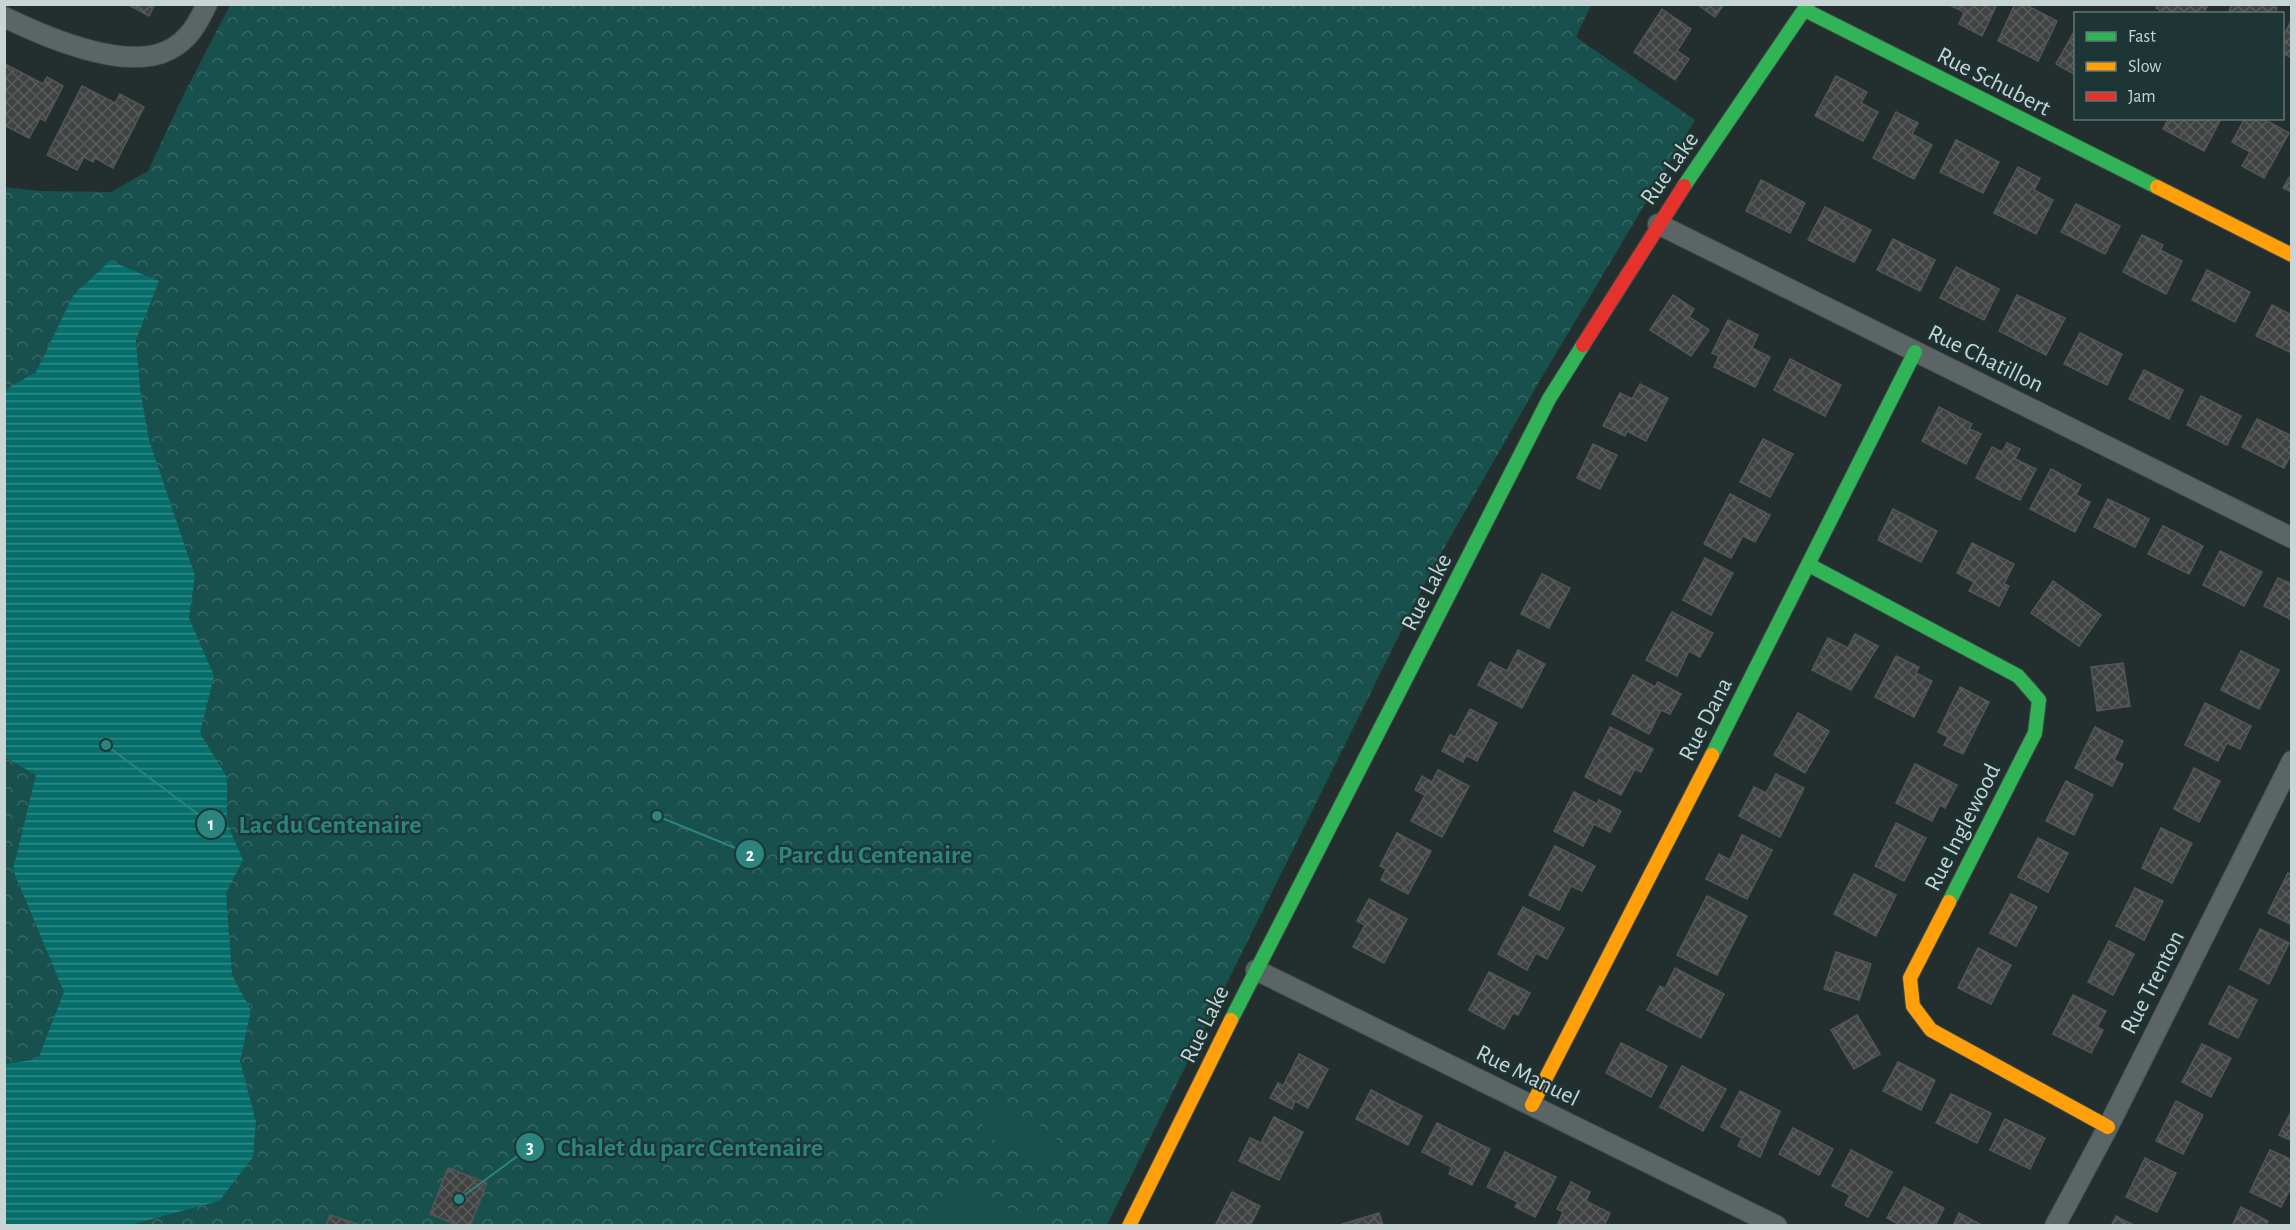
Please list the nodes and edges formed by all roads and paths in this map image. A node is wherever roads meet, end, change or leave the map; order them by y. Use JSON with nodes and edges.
{"nodes":[{"id":1,"x":207,"y":4,"type":"edge"},
{"id":2,"x":1806,"y":8,"type":"edge"},
{"id":3,"x":4,"y":17,"type":"edge"},
{"id":4,"x":1658,"y":224,"type":"junction"},
{"id":5,"x":2292,"y":255,"type":"edge"},
{"id":6,"x":1915,"y":352,"type":"junction"},
{"id":7,"x":2292,"y":538,"type":"edge"},
{"id":8,"x":1809,"y":565,"type":"junction"},
{"id":9,"x":2292,"y":761,"type":"edge"},
{"id":10,"x":1256,"y":970,"type":"junction"},
{"id":11,"x":1532,"y":1105,"type":"junction"},
{"id":12,"x":2108,"y":1127,"type":"junction"},
{"id":13,"x":1129,"y":1226,"type":"edge"},
{"id":14,"x":1777,"y":1226,"type":"edge"},
{"id":15,"x":2055,"y":1226,"type":"edge"}],
"edges":[{"from":1,"to":3,"type":"street"},
{"from":2,"to":4,"type":"street","name":"Rue Lake"},
{"from":2,"to":5,"type":"street","name":"Rue Schubert"},
{"from":4,"to":6,"type":"street","name":"Rue Chatillon"},
{"from":4,"to":10,"type":"street","name":"Rue Lake"},
{"from":6,"to":7,"type":"street","name":"Rue Chatillon"},
{"from":6,"to":8,"type":"street","name":"Rue Dana"},
{"from":8,"to":11,"type":"street","name":"Rue Dana"},
{"from":8,"to":12,"type":"street","name":"Rue Inglewood"},
{"from":9,"to":12,"type":"street","name":"Rue Trenton"},
{"from":10,"to":11,"type":"street","name":"Rue Manuel"},
{"from":10,"to":13,"type":"street","name":"Rue Lake"},
{"from":11,"to":14,"type":"street","name":"Rue Manuel"},
{"from":12,"to":15,"type":"street","name":"Rue Trenton"}]}
